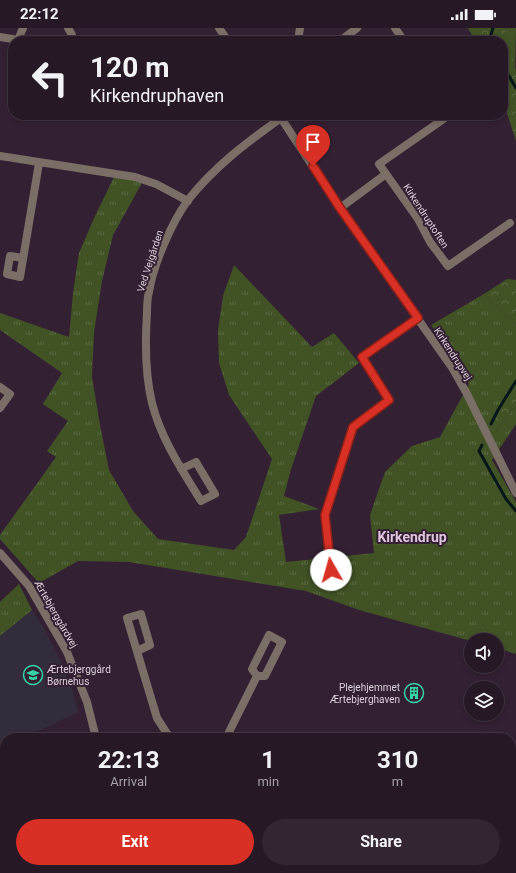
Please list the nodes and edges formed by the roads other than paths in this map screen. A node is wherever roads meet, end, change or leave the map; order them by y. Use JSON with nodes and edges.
{"nodes":[{"id":1,"x":357,"y":28,"type":"edge"},
{"id":2,"x":347,"y":36,"type":"edge"},
{"id":3,"x":275,"y":120,"type":"edge"},
{"id":4,"x":283,"y":120,"type":"edge"},
{"id":5,"x":442,"y":120,"type":"edge"},
{"id":6,"x":0,"y":156,"type":"edge"},
{"id":7,"x":39,"y":163,"type":"junction"},
{"id":8,"x":386,"y":174,"type":"junction"},
{"id":9,"x":188,"y":201,"type":"junction"},
{"id":10,"x":340,"y":208,"type":"junction"},
{"id":11,"x":510,"y":223,"type":"dead end"},
{"id":12,"x":23,"y":258,"type":"dead end"},
{"id":13,"x":418,"y":318,"type":"junction"},
{"id":14,"x":0,"y":387,"type":"edge"},
{"id":15,"x":0,"y":408,"type":"edge"},
{"id":16,"x":181,"y":469,"type":"junction"},
{"id":17,"x":516,"y":493,"type":"edge"},
{"id":18,"x":0,"y":553,"type":"edge"},
{"id":19,"x":331,"y":570,"type":"dead end"},
{"id":20,"x":137,"y":650,"type":"dead end"},
{"id":21,"x":257,"y":676,"type":"junction"},
{"id":22,"x":95,"y":733,"type":"edge"},
{"id":23,"x":167,"y":733,"type":"edge"},
{"id":24,"x":228,"y":733,"type":"edge"}],
"edges":[{"from":1,"to":2,"type":"street"},
{"from":3,"to":9,"type":"street","name":"Ved Vejgården"},
{"from":4,"to":10,"type":"street","name":"Kirkendrupvej"},
{"from":5,"to":8,"type":"street"},
{"from":6,"to":7,"type":"street"},
{"from":7,"to":9,"type":"street"},
{"from":7,"to":12,"type":"street"},
{"from":8,"to":10,"type":"street"},
{"from":8,"to":11,"type":"street","name":"Kirkendruptoften"},
{"from":9,"to":16,"type":"street","name":"Ved Vejgården"},
{"from":10,"to":13,"type":"street","name":"Kirkendrupvej"},
{"from":13,"to":17,"type":"street","name":"Kirkendrupvej"},
{"from":13,"to":19,"type":"street"},
{"from":14,"to":15,"type":"street"},
{"from":16,"to":16,"type":"street","name":"Ved Vejgården"},
{"from":18,"to":22,"type":"street","name":"Ærtebjerggårdvej"},
{"from":20,"to":23,"type":"street"},
{"from":21,"to":21,"type":"street"},
{"from":21,"to":24,"type":"street"}]}
